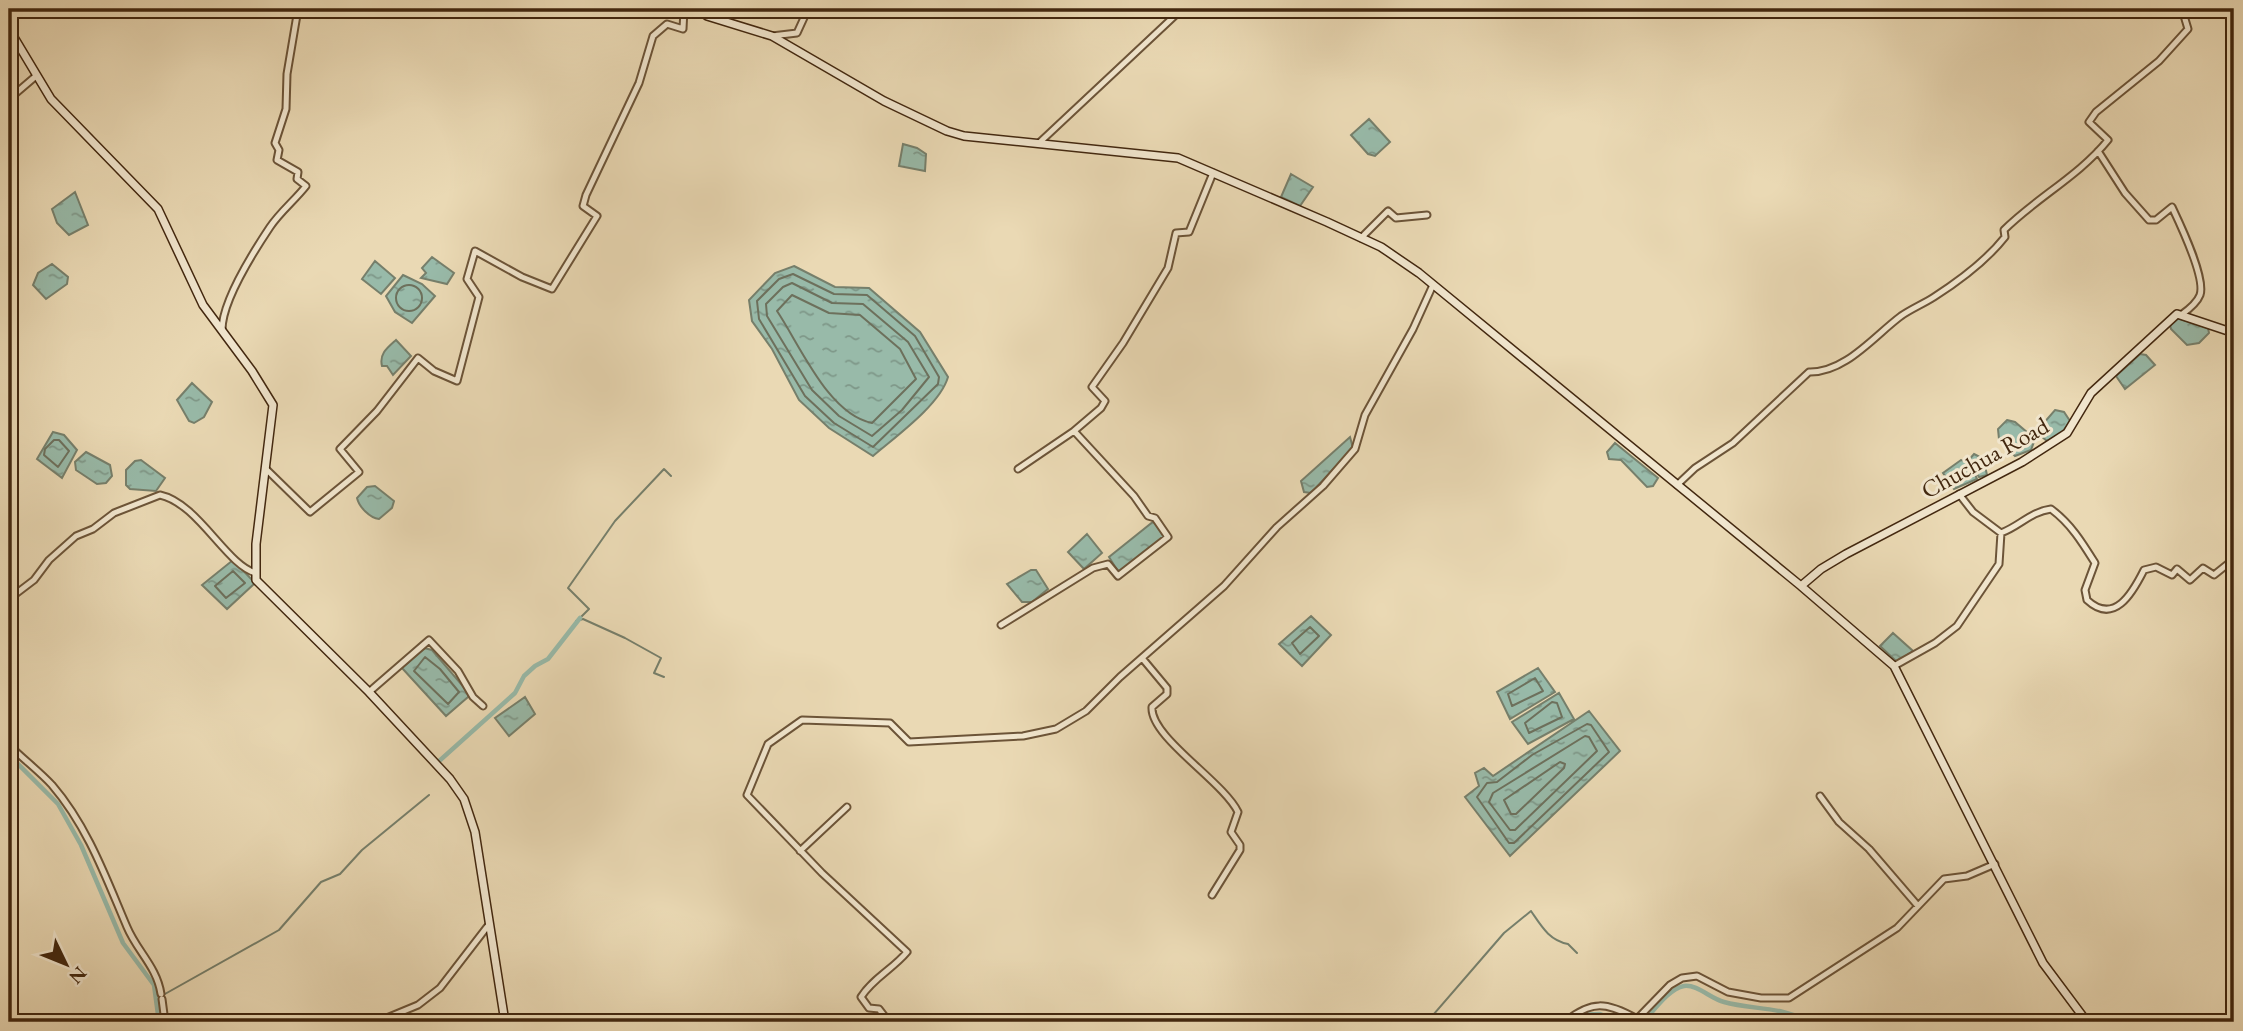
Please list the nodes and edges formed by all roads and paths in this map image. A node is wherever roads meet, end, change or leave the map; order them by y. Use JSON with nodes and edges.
{"nodes":[{"id":1,"x":298,"y":9,"type":"edge"},
{"id":2,"x":684,"y":9,"type":"edge"},
{"id":3,"x":697,"y":9,"type":"edge"},
{"id":4,"x":808,"y":9,"type":"edge"},
{"id":5,"x":1182,"y":9,"type":"edge"},
{"id":6,"x":2182,"y":9,"type":"edge"},
{"id":7,"x":9,"y":29,"type":"edge"},
{"id":8,"x":772,"y":36,"type":"junction"},
{"id":9,"x":36,"y":76,"type":"junction"},
{"id":10,"x":9,"y":99,"type":"edge"},
{"id":11,"x":1039,"y":143,"type":"junction"},
{"id":12,"x":2098,"y":151,"type":"junction"},
{"id":13,"x":1213,"y":173,"type":"junction"},
{"id":14,"x":1427,"y":215,"type":"dead end"},
{"id":15,"x":1361,"y":238,"type":"junction"},
{"id":16,"x":1433,"y":285,"type":"junction"},
{"id":17,"x":2181,"y":315,"type":"junction"},
{"id":18,"x":222,"y":330,"type":"junction"},
{"id":19,"x":2234,"y":333,"type":"edge"},
{"id":20,"x":1074,"y":431,"type":"junction"},
{"id":21,"x":266,"y":469,"type":"junction"},
{"id":22,"x":1018,"y":469,"type":"dead end"},
{"id":23,"x":1677,"y":485,"type":"junction"},
{"id":24,"x":1959,"y":494,"type":"junction"},
{"id":25,"x":2001,"y":533,"type":"junction"},
{"id":26,"x":2234,"y":559,"type":"edge"},
{"id":27,"x":256,"y":573,"type":"junction"},
{"id":28,"x":1801,"y":586,"type":"junction"},
{"id":29,"x":9,"y":598,"type":"edge"},
{"id":30,"x":1002,"y":625,"type":"dead end"},
{"id":31,"x":1142,"y":658,"type":"junction"},
{"id":32,"x":1894,"y":666,"type":"junction"},
{"id":33,"x":369,"y":692,"type":"junction"},
{"id":34,"x":483,"y":706,"type":"dead end"},
{"id":35,"x":9,"y":745,"type":"edge"},
{"id":36,"x":1820,"y":796,"type":"dead end"},
{"id":37,"x":847,"y":807,"type":"dead end"},
{"id":38,"x":800,"y":851,"type":"junction"},
{"id":39,"x":1995,"y":864,"type":"junction"},
{"id":40,"x":1212,"y":895,"type":"dead end"},
{"id":41,"x":1918,"y":906,"type":"junction"},
{"id":42,"x":487,"y":927,"type":"junction"},
{"id":43,"x":165,"y":1022,"type":"edge"},
{"id":44,"x":377,"y":1022,"type":"edge"},
{"id":45,"x":505,"y":1022,"type":"edge"},
{"id":46,"x":889,"y":1022,"type":"edge"},
{"id":47,"x":1565,"y":1022,"type":"edge"},
{"id":48,"x":2087,"y":1022,"type":"edge"}],
"edges":[{"from":1,"to":18,"type":"street"},
{"from":2,"to":21,"type":"street"},
{"from":3,"to":8,"type":"main road"},
{"from":4,"to":8,"type":"street"},
{"from":5,"to":11,"type":"street"},
{"from":6,"to":12,"type":"street"},
{"from":7,"to":9,"type":"main road"},
{"from":8,"to":11,"type":"main road"},
{"from":9,"to":10,"type":"street"},
{"from":9,"to":18,"type":"main road"},
{"from":11,"to":13,"type":"main road"},
{"from":12,"to":17,"type":"street"},
{"from":12,"to":23,"type":"street"},
{"from":13,"to":15,"type":"main road"},
{"from":13,"to":20,"type":"street"},
{"from":14,"to":15,"type":"street"},
{"from":15,"to":16,"type":"main road"},
{"from":16,"to":23,"type":"main road"},
{"from":16,"to":31,"type":"street"},
{"from":17,"to":19,"type":"main road"},
{"from":17,"to":24,"type":"main road","name":"Chuchua Road"},
{"from":18,"to":21,"type":"main road"},
{"from":20,"to":22,"type":"street"},
{"from":20,"to":30,"type":"street"},
{"from":21,"to":27,"type":"main road"},
{"from":23,"to":28,"type":"main road"},
{"from":24,"to":25,"type":"street"},
{"from":24,"to":28,"type":"main road","name":"Chuchua Road"},
{"from":25,"to":26,"type":"street"},
{"from":25,"to":32,"type":"street"},
{"from":27,"to":29,"type":"street"},
{"from":27,"to":33,"type":"main road"},
{"from":28,"to":32,"type":"main road"},
{"from":31,"to":38,"type":"street"},
{"from":31,"to":40,"type":"street"},
{"from":32,"to":39,"type":"main road"},
{"from":33,"to":34,"type":"street"},
{"from":33,"to":42,"type":"main road"},
{"from":35,"to":43,"type":"street"},
{"from":36,"to":41,"type":"street"},
{"from":37,"to":38,"type":"street"},
{"from":38,"to":46,"type":"street"},
{"from":39,"to":41,"type":"street"},
{"from":39,"to":48,"type":"main road"},
{"from":41,"to":47,"type":"street"},
{"from":42,"to":44,"type":"street"},
{"from":42,"to":45,"type":"main road"}]}
